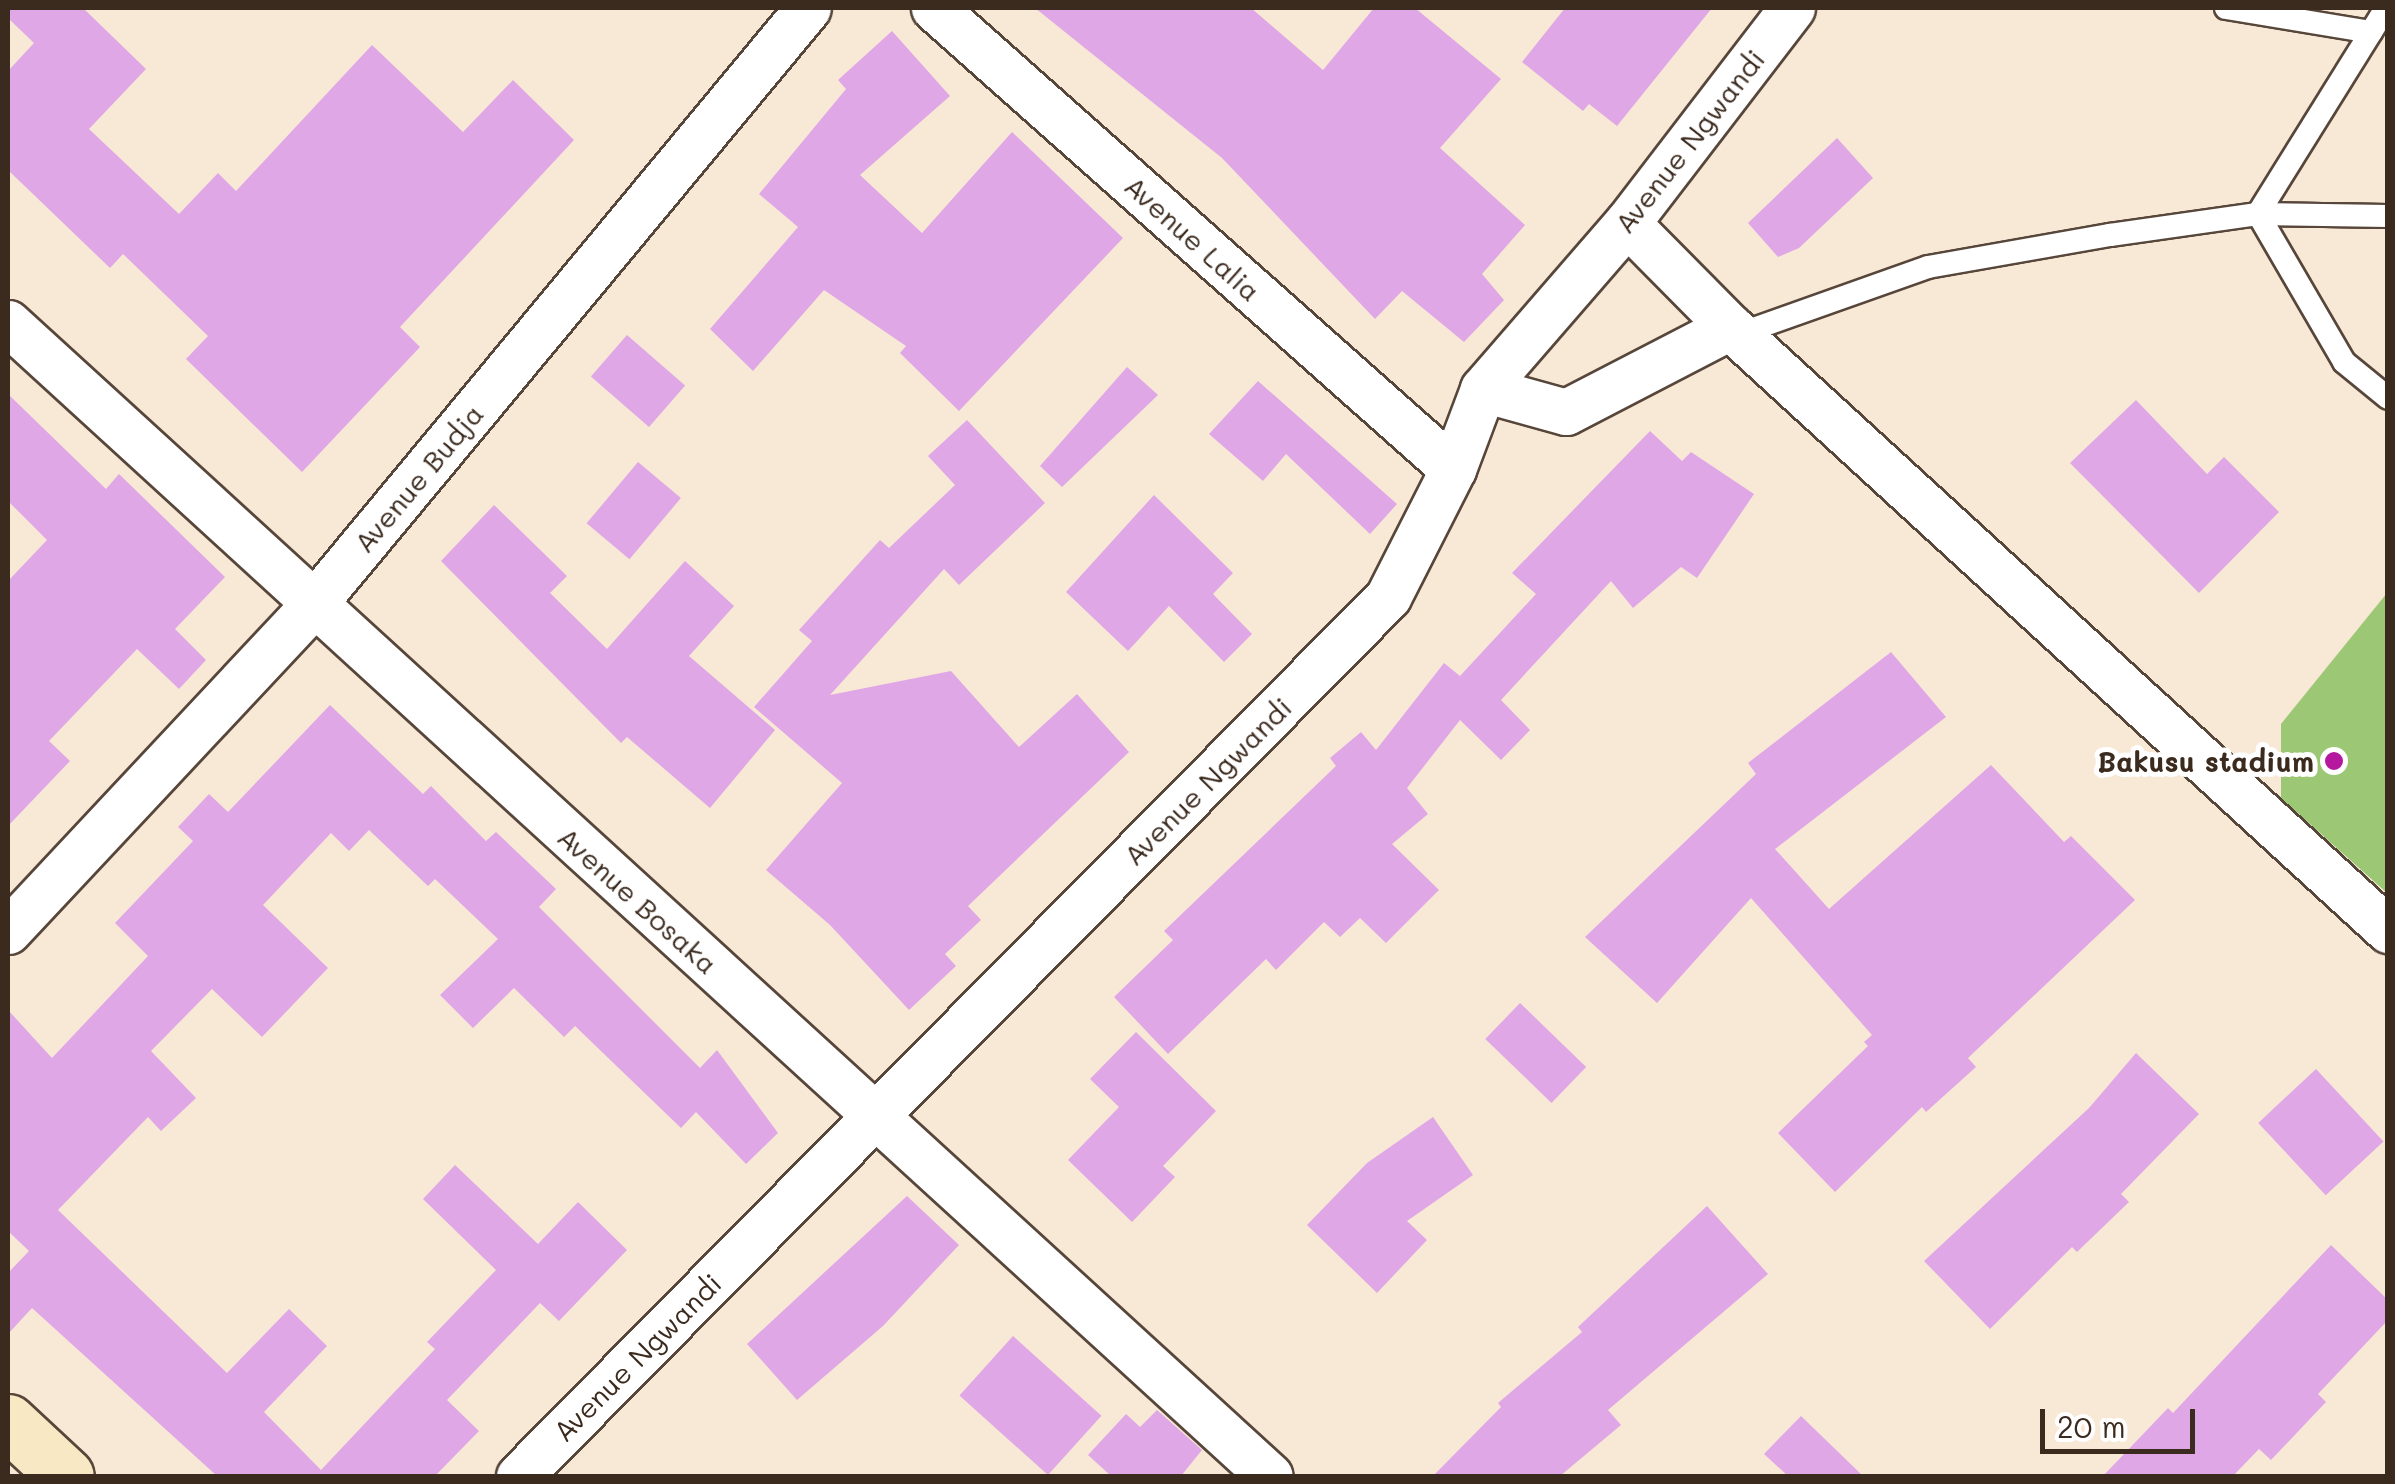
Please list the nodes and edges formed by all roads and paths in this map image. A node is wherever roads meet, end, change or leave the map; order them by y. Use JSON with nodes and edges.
{"nodes":[{"id":1,"x":808,"y":8,"type":"edge"},
{"id":2,"x":934,"y":8,"type":"edge"},
{"id":3,"x":1792,"y":8,"type":"edge"},
{"id":4,"x":2226,"y":8,"type":"edge"},
{"id":5,"x":2386,"y":8,"type":"edge"},
{"id":6,"x":2372,"y":32,"type":"junction"},
{"id":7,"x":2258,"y":214,"type":"junction"},
{"id":8,"x":2388,"y":216,"type":"edge"},
{"id":9,"x":1627,"y":223,"type":"junction"},
{"id":10,"x":8,"y":323,"type":"edge"},
{"id":11,"x":1730,"y":328,"type":"junction"},
{"id":12,"x":1483,"y":389,"type":"junction"},
{"id":13,"x":2388,"y":398,"type":"edge"},
{"id":14,"x":1452,"y":469,"type":"junction"},
{"id":15,"x":311,"y":607,"type":"junction"},
{"id":16,"x":2388,"y":930,"type":"edge"},
{"id":17,"x":8,"y":932,"type":"edge"},
{"id":18,"x":877,"y":1114,"type":"junction"},
{"id":19,"x":8,"y":1422,"type":"edge"},
{"id":20,"x":66,"y":1476,"type":"edge"},
{"id":21,"x":519,"y":1476,"type":"edge"},
{"id":22,"x":1270,"y":1476,"type":"edge"}],
"edges":[{"from":1,"to":15,"type":"street","name":"Avenue Budja"},
{"from":2,"to":14,"type":"street","name":"Avenue Lalia"},
{"from":3,"to":9,"type":"street","name":"Avenue Ngwandi"},
{"from":4,"to":6,"type":"lane"},
{"from":5,"to":6,"type":"lane"},
{"from":6,"to":7,"type":"lane"},
{"from":7,"to":8,"type":"lane"},
{"from":7,"to":11,"type":"lane"},
{"from":7,"to":13,"type":"lane"},
{"from":9,"to":11,"type":"street"},
{"from":9,"to":12,"type":"street","name":"Avenue Ngwandi"},
{"from":10,"to":15,"type":"street","name":"Avenue Bosaka"},
{"from":11,"to":12,"type":"street"},
{"from":11,"to":16,"type":"street"},
{"from":12,"to":14,"type":"street","name":"Avenue Ngwandi"},
{"from":14,"to":18,"type":"street","name":"Avenue Ngwandi"},
{"from":15,"to":17,"type":"street","name":"Avenue Budja"},
{"from":15,"to":18,"type":"street","name":"Avenue Bosaka"},
{"from":18,"to":21,"type":"street","name":"Avenue Ngwandi"},
{"from":18,"to":22,"type":"street","name":"Avenue Bosaka"},
{"from":19,"to":20,"type":"street"}]}
